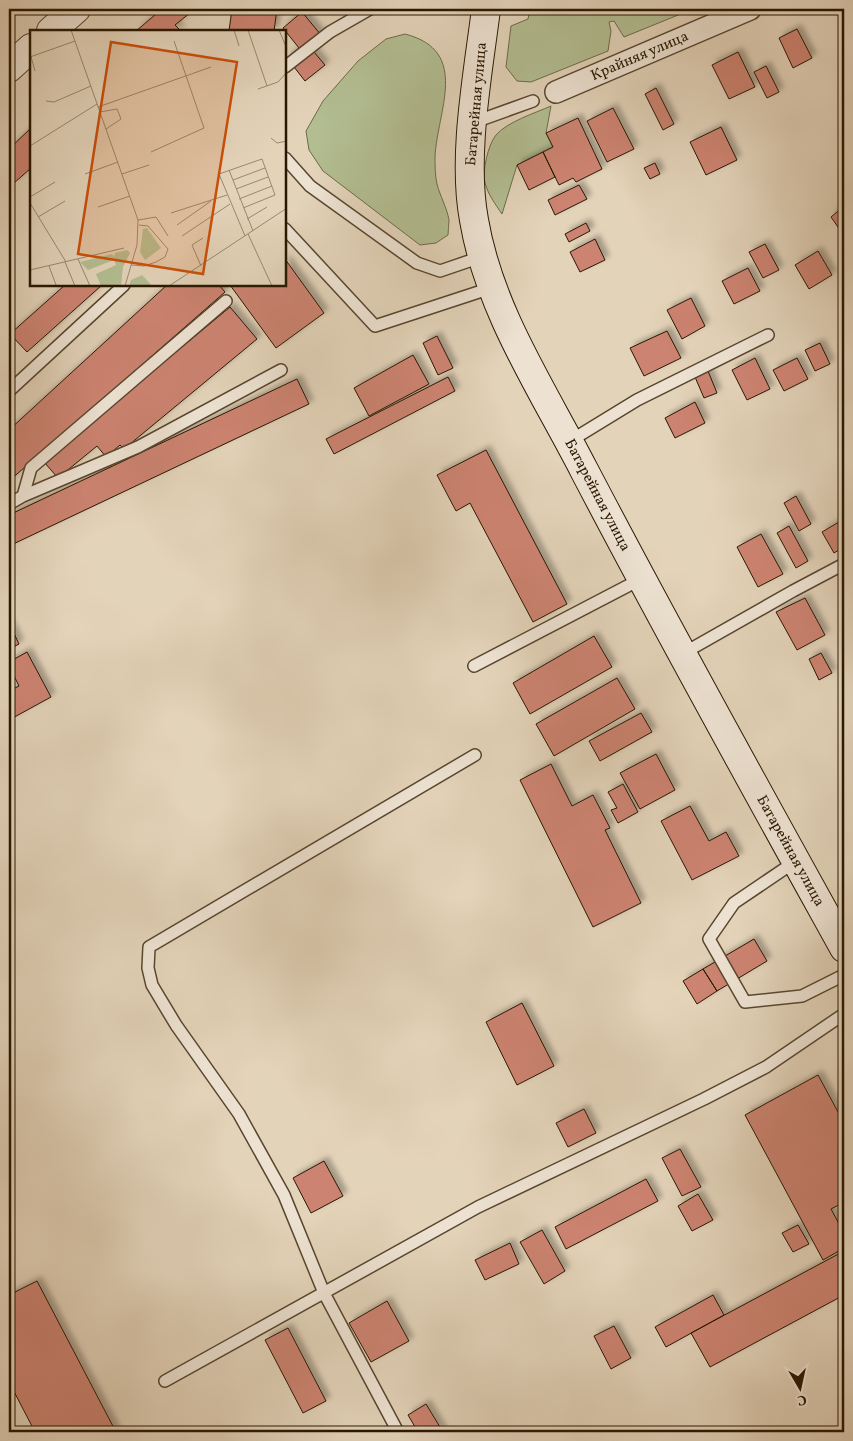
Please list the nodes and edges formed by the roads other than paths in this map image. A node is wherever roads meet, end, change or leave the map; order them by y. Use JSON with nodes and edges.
{"nodes":[{"id":1,"x":76,"y":9,"type":"edge"},
{"id":2,"x":370,"y":9,"type":"edge"},
{"id":3,"x":486,"y":9,"type":"edge"},
{"id":4,"x":750,"y":9,"type":"edge"},
{"id":5,"x":51,"y":30,"type":"edge"},
{"id":6,"x":286,"y":66,"type":"edge"},
{"id":7,"x":556,"y":92,"type":"dead end"},
{"id":8,"x":533,"y":101,"type":"dead end"},
{"id":9,"x":472,"y":123,"type":"junction"},
{"id":10,"x":286,"y":159,"type":"edge"},
{"id":11,"x":286,"y":230,"type":"edge"},
{"id":12,"x":481,"y":257,"type":"junction"},
{"id":13,"x":123,"y":286,"type":"edge"},
{"id":14,"x":491,"y":288,"type":"junction"},
{"id":15,"x":226,"y":301,"type":"dead end"},
{"id":16,"x":768,"y":335,"type":"dead end"},
{"id":17,"x":281,"y":370,"type":"dead end"},
{"id":18,"x":9,"y":391,"type":"edge"},
{"id":19,"x":570,"y":441,"type":"junction"},
{"id":20,"x":23,"y":496,"type":"junction"},
{"id":21,"x":9,"y":504,"type":"edge"},
{"id":22,"x":844,"y":564,"type":"edge"},
{"id":23,"x":641,"y":578,"type":"junction"},
{"id":24,"x":682,"y":654,"type":"junction"},
{"id":25,"x":474,"y":666,"type":"dead end"},
{"id":26,"x":475,"y":755,"type":"dead end"},
{"id":27,"x":796,"y":861,"type":"junction"},
{"id":28,"x":844,"y":948,"type":"edge"},
{"id":29,"x":844,"y":975,"type":"edge"},
{"id":30,"x":844,"y":1014,"type":"edge"},
{"id":31,"x":324,"y":1293,"type":"junction"},
{"id":32,"x":165,"y":1382,"type":"dead end"},
{"id":33,"x":398,"y":1432,"type":"edge"}],
"edges":[{"from":1,"to":5,"type":"main road"},
{"from":2,"to":6,"type":"lane"},
{"from":3,"to":9,"type":"main road","name":"Батарейная улица"},
{"from":4,"to":7,"type":"street","name":"Крайняя улица"},
{"from":8,"to":9,"type":"lane"},
{"from":9,"to":12,"type":"main road","name":"Батарейная улица"},
{"from":10,"to":12,"type":"lane"},
{"from":11,"to":14,"type":"lane"},
{"from":12,"to":14,"type":"main road","name":"Батарейная улица"},
{"from":13,"to":18,"type":"lane"},
{"from":14,"to":19,"type":"main road","name":"Батарейная улица"},
{"from":15,"to":20,"type":"lane"},
{"from":16,"to":19,"type":"lane"},
{"from":17,"to":20,"type":"lane"},
{"from":19,"to":23,"type":"main road","name":"Батарейная улица"},
{"from":20,"to":21,"type":"lane"},
{"from":22,"to":24,"type":"lane"},
{"from":23,"to":24,"type":"main road","name":"Батарейная улица"},
{"from":23,"to":25,"type":"lane"},
{"from":24,"to":27,"type":"main road","name":"Батарейная улица"},
{"from":26,"to":31,"type":"lane"},
{"from":27,"to":28,"type":"main road","name":"Батарейная улица"},
{"from":27,"to":29,"type":"lane"},
{"from":30,"to":31,"type":"lane"},
{"from":31,"to":32,"type":"lane"},
{"from":31,"to":33,"type":"lane"}]}
